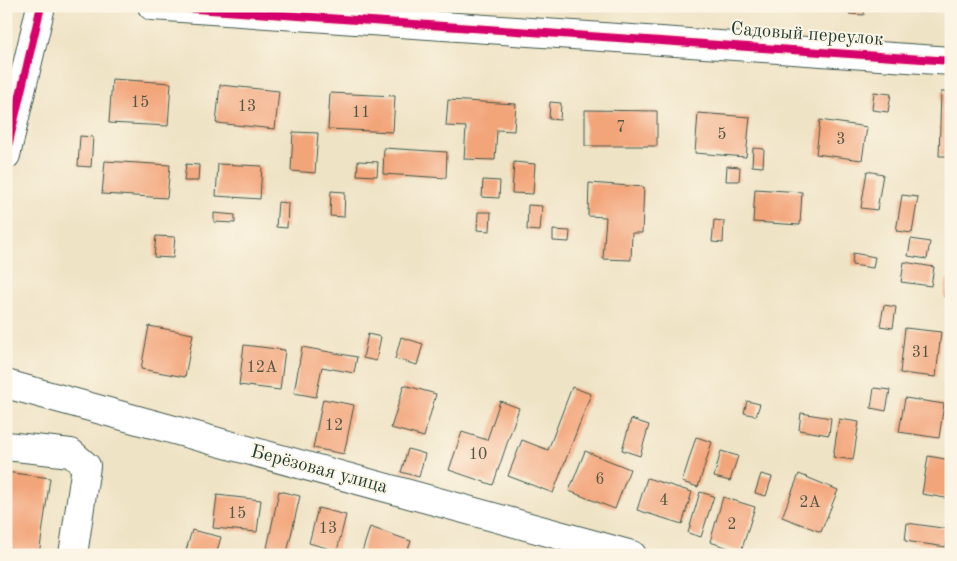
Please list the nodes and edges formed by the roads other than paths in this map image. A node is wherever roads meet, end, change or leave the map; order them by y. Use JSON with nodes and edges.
{"nodes":[{"id":1,"x":41,"y":6,"type":"edge"},
{"id":2,"x":152,"y":6,"type":"edge"},
{"id":3,"x":951,"y":61,"type":"edge"},
{"id":4,"x":6,"y":155,"type":"edge"},
{"id":5,"x":6,"y":384,"type":"edge"},
{"id":6,"x":6,"y":446,"type":"edge"},
{"id":7,"x":73,"y":555,"type":"edge"},
{"id":8,"x":632,"y":555,"type":"edge"}],
"edges":[{"from":1,"to":4,"type":"street"},
{"from":2,"to":3,"type":"street","name":"Садовый переулок"},
{"from":5,"to":8,"type":"street","name":"Берёзовая улица"},
{"from":6,"to":7,"type":"street"}]}
